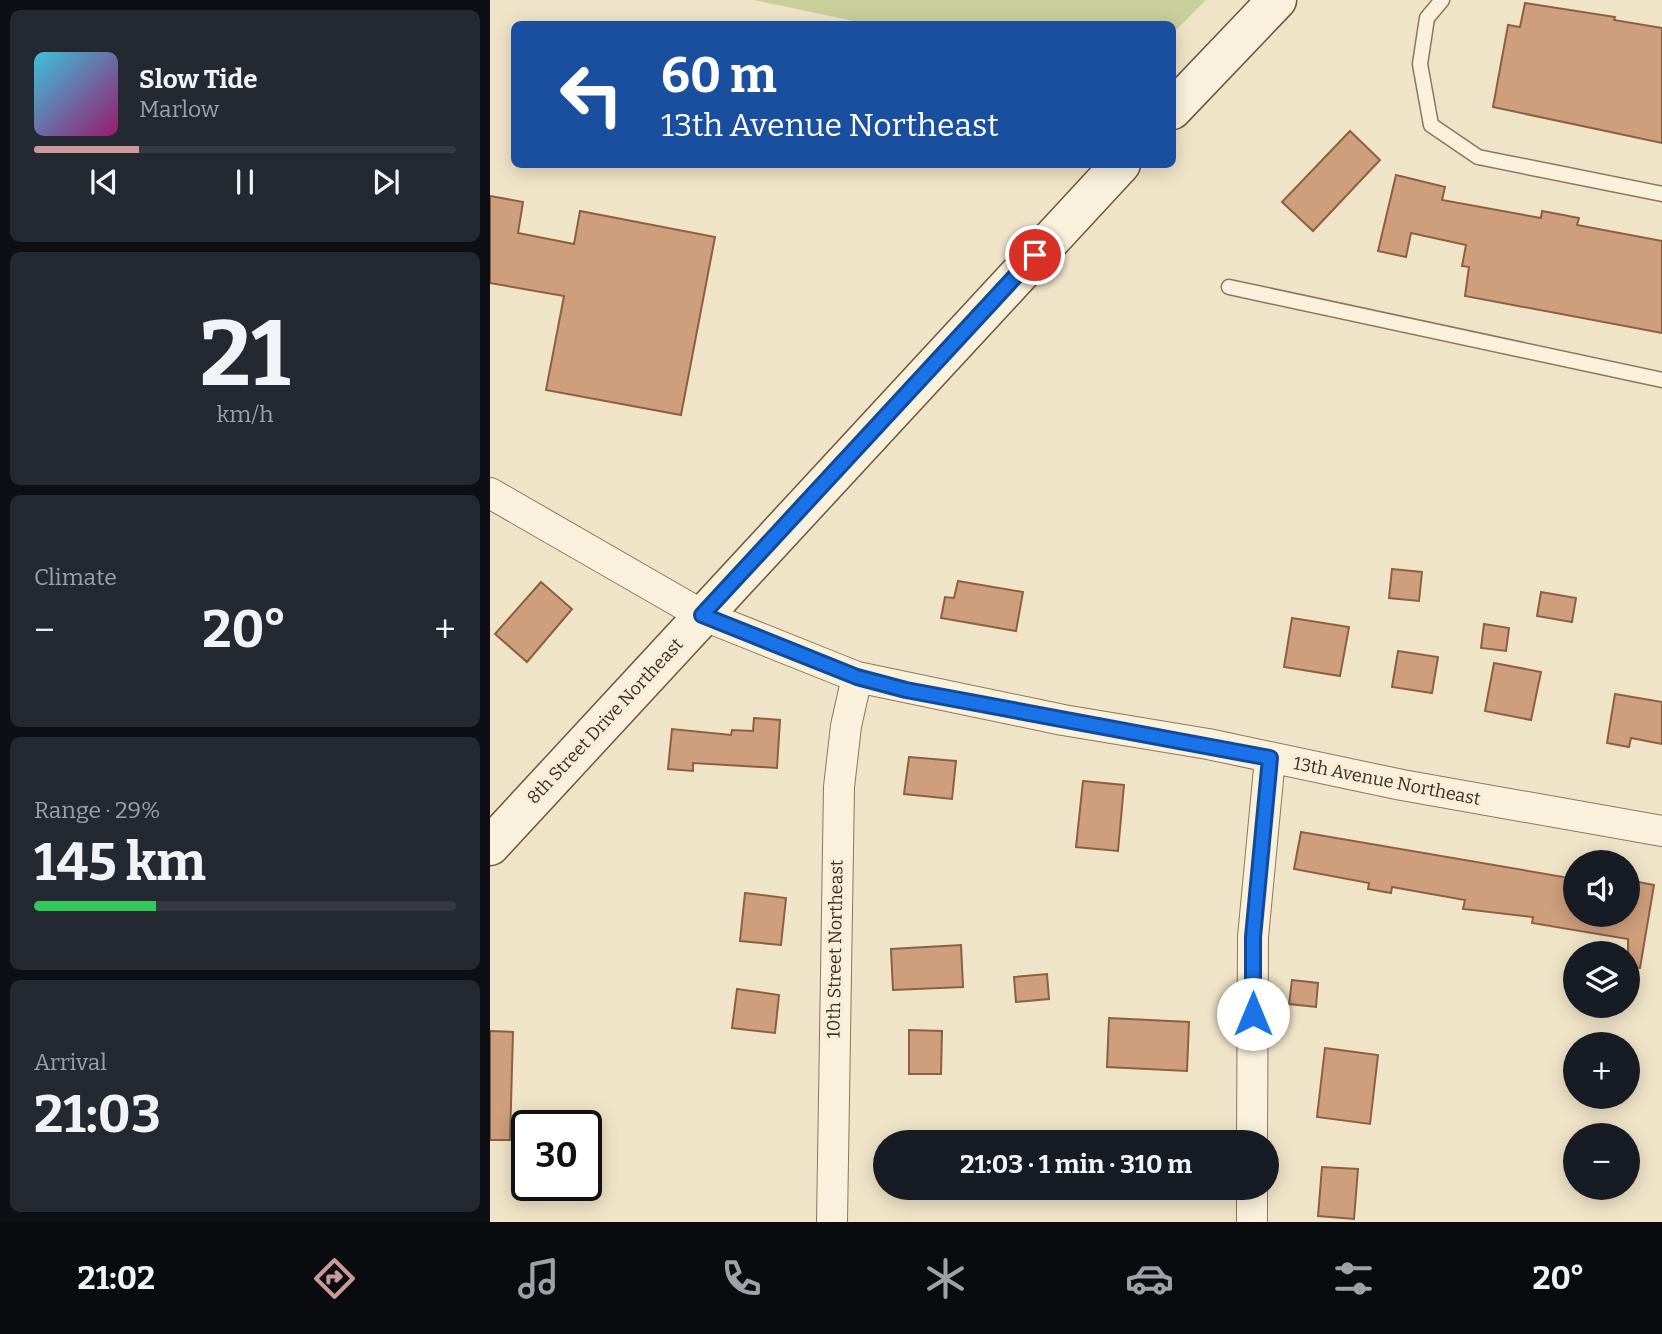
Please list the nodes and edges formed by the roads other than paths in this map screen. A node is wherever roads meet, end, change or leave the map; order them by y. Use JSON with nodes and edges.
{"nodes":[{"id":1,"x":1277,"y":0,"type":"edge"},
{"id":2,"x":1442,"y":0,"type":"edge"},
{"id":3,"x":1176,"y":106,"type":"edge"},
{"id":4,"x":1117,"y":168,"type":"edge"},
{"id":5,"x":1662,"y":194,"type":"edge"},
{"id":6,"x":1229,"y":287,"type":"dead end"},
{"id":7,"x":1662,"y":380,"type":"edge"},
{"id":8,"x":490,"y":493,"type":"edge"},
{"id":9,"x":702,"y":615,"type":"junction"},
{"id":10,"x":857,"y":677,"type":"junction"},
{"id":11,"x":1270,"y":758,"type":"junction"},
{"id":12,"x":1662,"y":831,"type":"edge"},
{"id":13,"x":490,"y":846,"type":"edge"},
{"id":14,"x":1252,"y":1130,"type":"edge"},
{"id":15,"x":1252,"y":1200,"type":"edge"},
{"id":16,"x":832,"y":1222,"type":"edge"},
{"id":17,"x":1252,"y":1222,"type":"edge"}],
"edges":[{"from":1,"to":3,"type":"main road"},
{"from":2,"to":5,"type":"lane"},
{"from":4,"to":9,"type":"main road","name":"8th Street Drive Northeast"},
{"from":6,"to":7,"type":"lane"},
{"from":8,"to":9,"type":"street","name":"13th Avenue Northeast"},
{"from":9,"to":10,"type":"street","name":"13th Avenue Northeast"},
{"from":9,"to":13,"type":"main road","name":"8th Street Drive Northeast"},
{"from":10,"to":11,"type":"street","name":"13th Avenue Northeast"},
{"from":10,"to":16,"type":"street","name":"10th Street Northeast"},
{"from":11,"to":12,"type":"street","name":"13th Avenue Northeast"},
{"from":11,"to":14,"type":"street"},
{"from":15,"to":17,"type":"street"}]}
